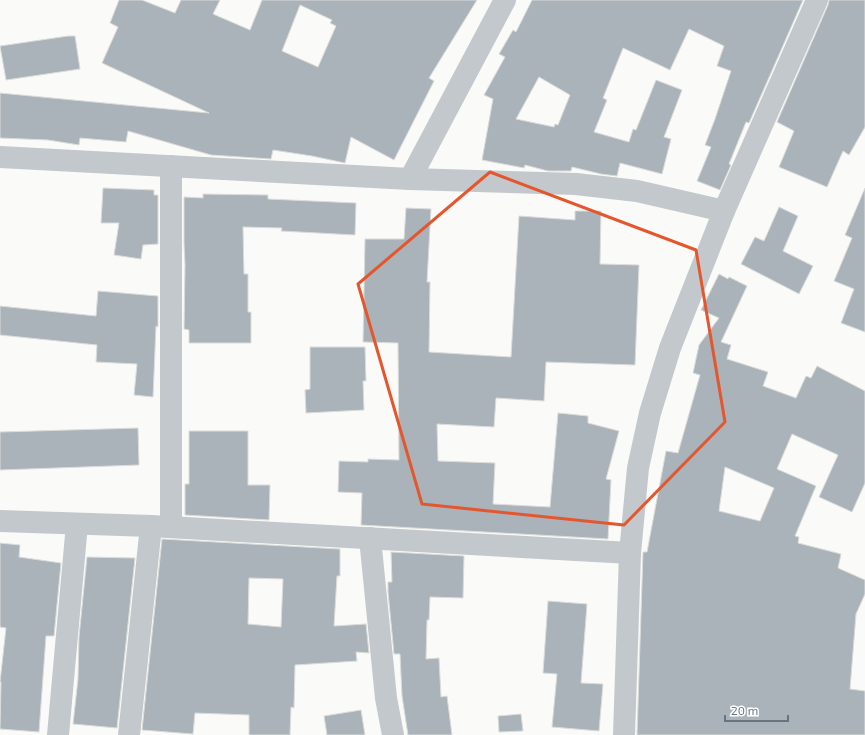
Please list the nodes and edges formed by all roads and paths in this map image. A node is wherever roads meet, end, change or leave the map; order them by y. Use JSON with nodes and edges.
{"nodes":[{"id":1,"x":505,"y":0,"type":"edge"},
{"id":2,"x":817,"y":0,"type":"edge"},
{"id":3,"x":0,"y":157,"type":"edge"},
{"id":4,"x":171,"y":166,"type":"junction"},
{"id":5,"x":410,"y":179,"type":"junction"},
{"id":6,"x":724,"y":211,"type":"junction"},
{"id":7,"x":0,"y":521,"type":"edge"},
{"id":8,"x":77,"y":524,"type":"junction"},
{"id":9,"x":161,"y":526,"type":"junction"},
{"id":10,"x":370,"y":538,"type":"junction"},
{"id":11,"x":630,"y":553,"type":"junction"},
{"id":12,"x":58,"y":735,"type":"edge"},
{"id":13,"x":130,"y":735,"type":"edge"},
{"id":14,"x":393,"y":735,"type":"edge"},
{"id":15,"x":624,"y":735,"type":"edge"}],
"edges":[{"from":1,"to":5,"type":"street"},
{"from":2,"to":6,"type":"street"},
{"from":3,"to":4,"type":"street"},
{"from":4,"to":5,"type":"street"},
{"from":4,"to":9,"type":"street"},
{"from":5,"to":6,"type":"street"},
{"from":6,"to":11,"type":"street"},
{"from":7,"to":8,"type":"street"},
{"from":8,"to":9,"type":"street"},
{"from":8,"to":12,"type":"street"},
{"from":9,"to":10,"type":"street"},
{"from":9,"to":13,"type":"street"},
{"from":10,"to":11,"type":"street"},
{"from":10,"to":14,"type":"street"},
{"from":11,"to":15,"type":"street"}]}
